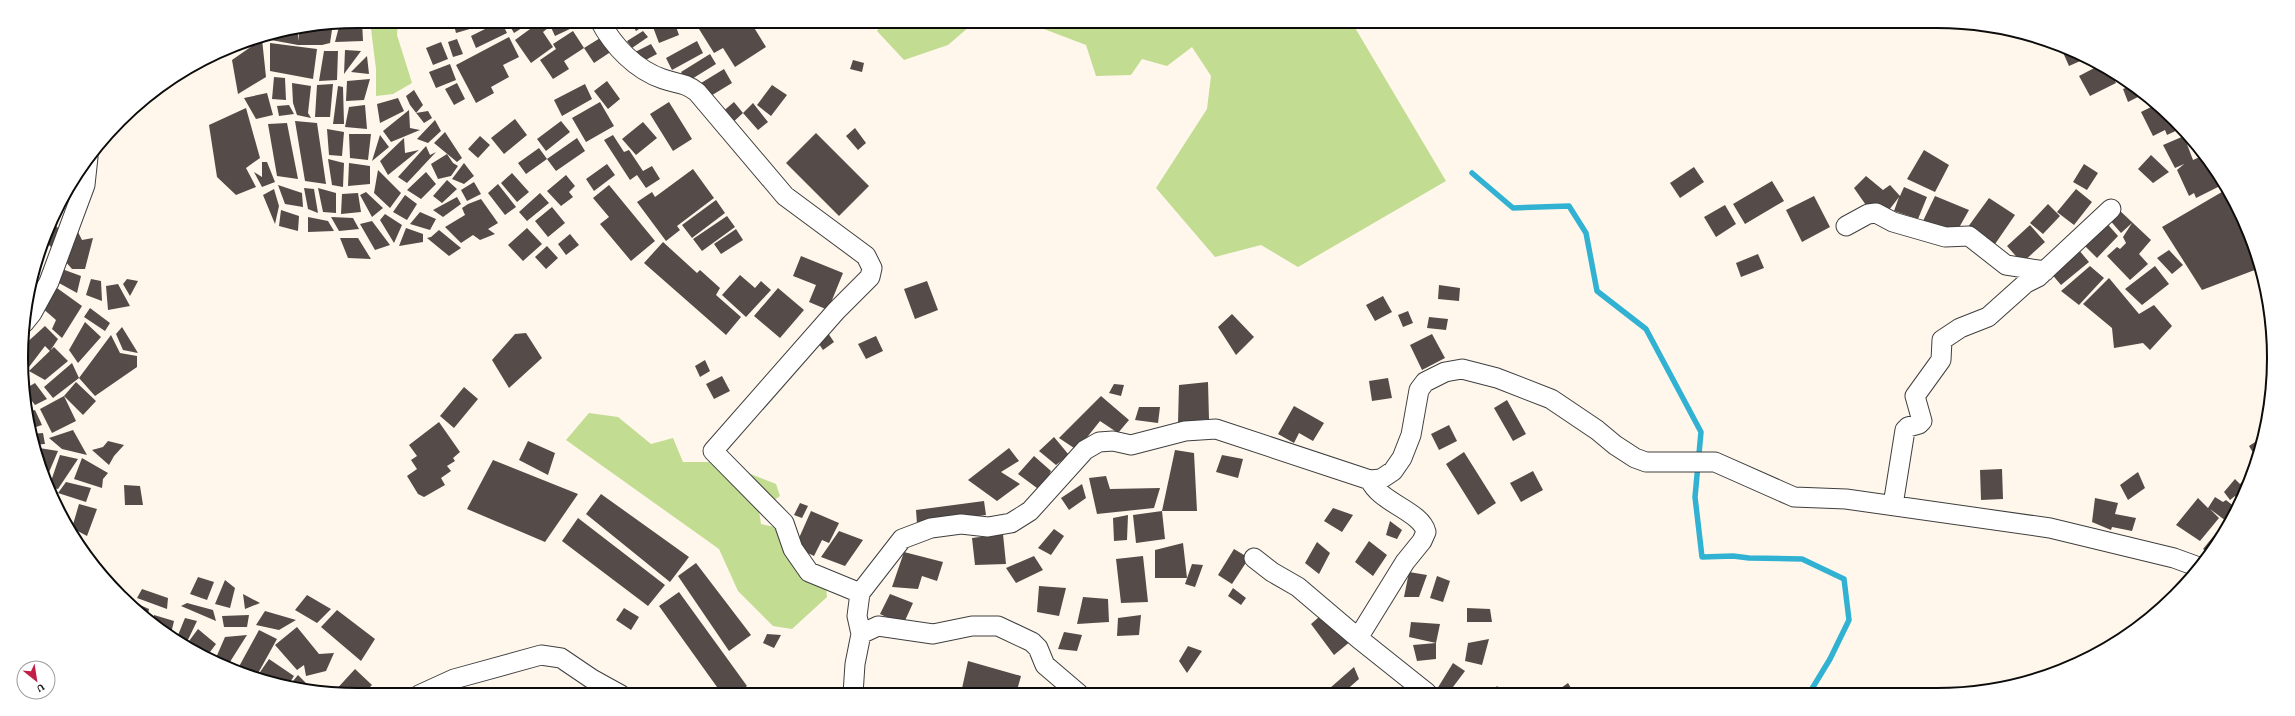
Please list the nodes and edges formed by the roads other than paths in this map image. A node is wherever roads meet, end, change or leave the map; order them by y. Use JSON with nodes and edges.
{"nodes":[{"id":1,"x":605,"y":28,"type":"edge"},
{"id":2,"x":86,"y":171,"type":"edge"},
{"id":3,"x":2111,"y":209,"type":"dead end"},
{"id":4,"x":1846,"y":226,"type":"dead end"},
{"id":5,"x":2045,"y":271,"type":"junction"},
{"id":6,"x":31,"y":314,"type":"edge"},
{"id":7,"x":1370,"y":480,"type":"junction"},
{"id":8,"x":1892,"y":505,"type":"junction"},
{"id":9,"x":1254,"y":558,"type":"dead end"},
{"id":10,"x":2194,"y":565,"type":"edge"},
{"id":11,"x":860,"y":593,"type":"junction"},
{"id":12,"x":861,"y":634,"type":"junction"},
{"id":13,"x":1358,"y":638,"type":"junction"},
{"id":14,"x":435,"y":688,"type":"edge"},
{"id":15,"x":609,"y":688,"type":"edge"},
{"id":16,"x":853,"y":688,"type":"edge"},
{"id":17,"x":1072,"y":688,"type":"edge"},
{"id":18,"x":1421,"y":688,"type":"edge"}],
"edges":[{"from":1,"to":11,"type":"street"},
{"from":2,"to":6,"type":"street"},
{"from":3,"to":5,"type":"street"},
{"from":4,"to":5,"type":"street"},
{"from":5,"to":8,"type":"street"},
{"from":7,"to":8,"type":"street"},
{"from":7,"to":11,"type":"street"},
{"from":7,"to":13,"type":"street"},
{"from":8,"to":10,"type":"street"},
{"from":9,"to":13,"type":"street"},
{"from":11,"to":12,"type":"street"},
{"from":12,"to":16,"type":"street"},
{"from":12,"to":17,"type":"street"},
{"from":13,"to":18,"type":"street"},
{"from":14,"to":15,"type":"street"}]}
